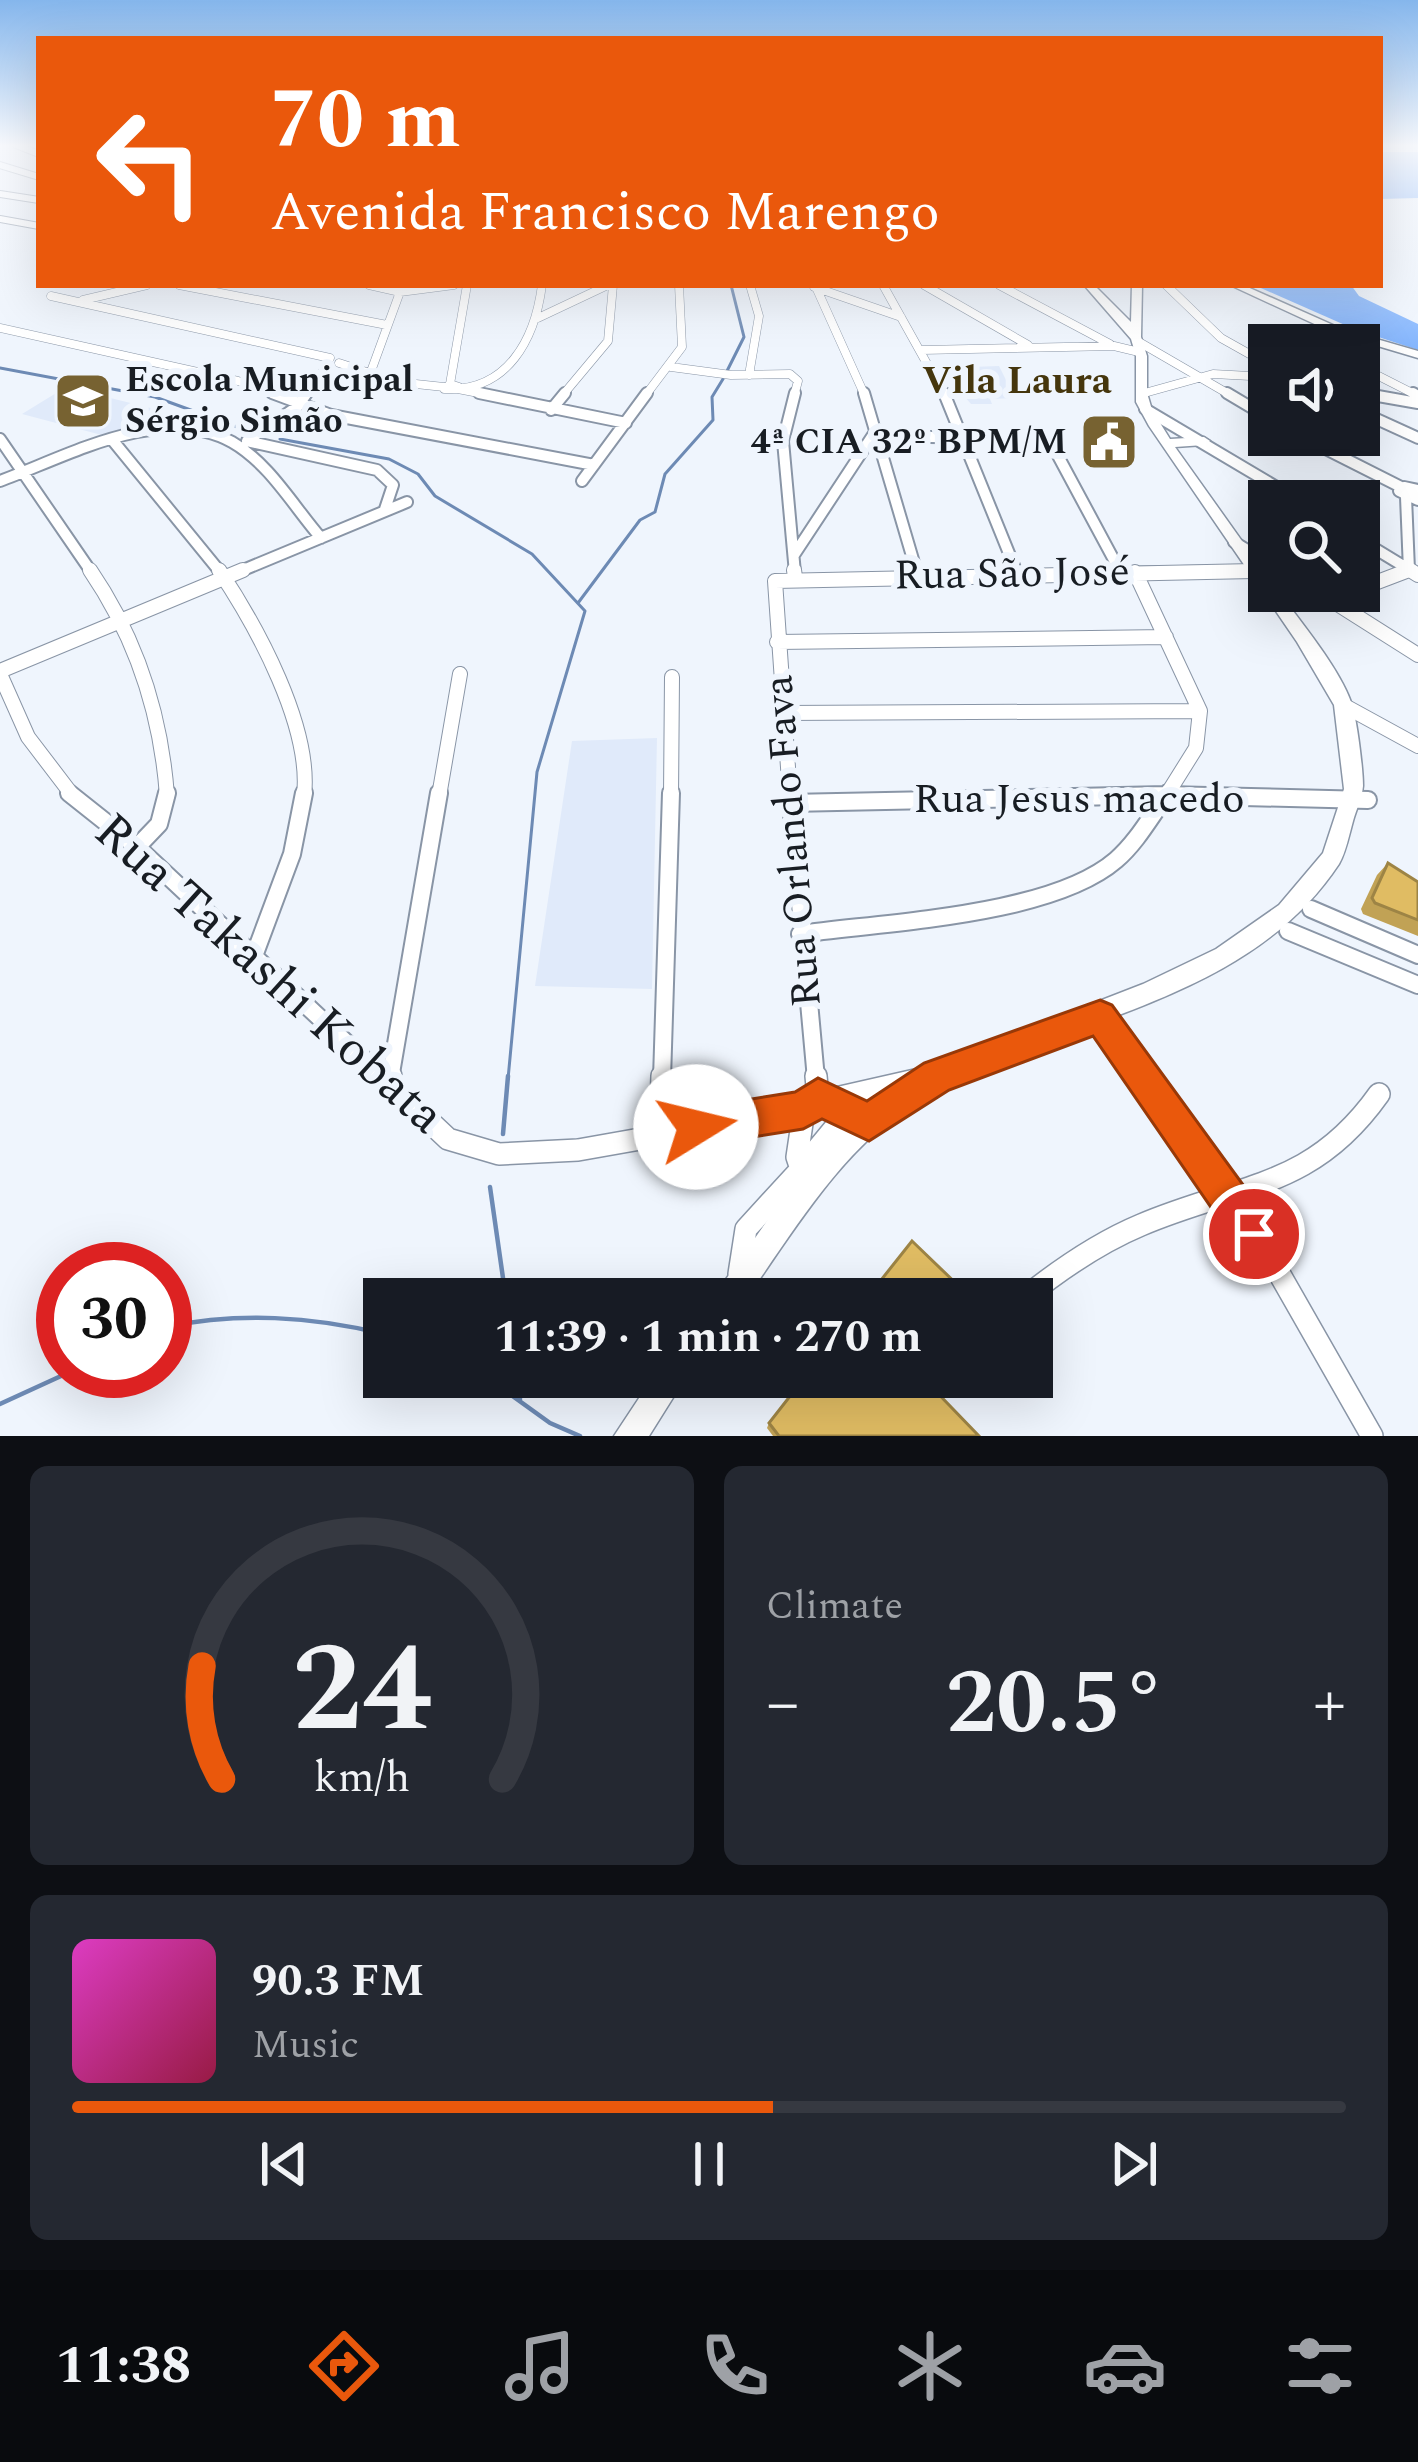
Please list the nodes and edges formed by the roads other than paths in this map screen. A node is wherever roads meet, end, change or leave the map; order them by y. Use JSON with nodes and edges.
{"nodes":[{"id":1,"x":0,"y":220,"type":"edge"},
{"id":2,"x":36,"y":231,"type":"edge"},
{"id":3,"x":134,"y":288,"type":"edge"},
{"id":4,"x":195,"y":288,"type":"edge"},
{"id":5,"x":382,"y":288,"type":"edge"},
{"id":6,"x":431,"y":288,"type":"edge"},
{"id":7,"x":467,"y":288,"type":"edge"},
{"id":8,"x":542,"y":288,"type":"edge"},
{"id":9,"x":603,"y":288,"type":"edge"},
{"id":10,"x":610,"y":288,"type":"edge"},
{"id":11,"x":679,"y":288,"type":"edge"},
{"id":12,"x":751,"y":288,"type":"edge"},
{"id":13,"x":815,"y":288,"type":"edge"},
{"id":14,"x":820,"y":288,"type":"edge"},
{"id":15,"x":885,"y":288,"type":"edge"},
{"id":16,"x":929,"y":288,"type":"edge"},
{"id":17,"x":1005,"y":288,"type":"edge"},
{"id":18,"x":1089,"y":288,"type":"edge"},
{"id":19,"x":1138,"y":288,"type":"edge"},
{"id":20,"x":1169,"y":288,"type":"edge"},
{"id":21,"x":1242,"y":288,"type":"edge"},
{"id":22,"x":400,"y":292,"type":"junction"},
{"id":23,"x":51,"y":296,"type":"dead end"},
{"id":24,"x":78,"y":301,"type":"junction"},
{"id":25,"x":902,"y":317,"type":"junction"},
{"id":26,"x":538,"y":318,"type":"junction"},
{"id":27,"x":387,"y":325,"type":"junction"},
{"id":28,"x":0,"y":328,"type":"edge"},
{"id":29,"x":1138,"y":344,"type":"junction"},
{"id":30,"x":1114,"y":346,"type":"junction"},
{"id":31,"x":1032,"y":347,"type":"junction"},
{"id":32,"x":922,"y":350,"type":"junction"},
{"id":33,"x":1248,"y":353,"type":"edge"},
{"id":34,"x":1418,"y":355,"type":"edge"},
{"id":35,"x":332,"y":362,"type":"junction"},
{"id":36,"x":671,"y":368,"type":"junction"},
{"id":37,"x":370,"y":374,"type":"junction"},
{"id":38,"x":749,"y":375,"type":"junction"},
{"id":39,"x":1248,"y":375,"type":"edge"},
{"id":40,"x":1198,"y":378,"type":"junction"},
{"id":41,"x":1380,"y":378,"type":"edge"},
{"id":42,"x":453,"y":387,"type":"junction"},
{"id":43,"x":1380,"y":395,"type":"edge"},
{"id":44,"x":1418,"y":400,"type":"edge"},
{"id":45,"x":1143,"y":401,"type":"junction"},
{"id":46,"x":298,"y":406,"type":"junction"},
{"id":47,"x":1248,"y":406,"type":"edge"},
{"id":48,"x":551,"y":410,"type":"junction"},
{"id":49,"x":1380,"y":421,"type":"edge"},
{"id":50,"x":626,"y":423,"type":"junction"},
{"id":51,"x":877,"y":429,"type":"junction"},
{"id":52,"x":930,"y":436,"type":"dead end"},
{"id":53,"x":961,"y":436,"type":"junction"},
{"id":54,"x":1418,"y":438,"type":"edge"},
{"id":55,"x":0,"y":439,"type":"edge"},
{"id":56,"x":1204,"y":441,"type":"junction"},
{"id":57,"x":114,"y":442,"type":"junction"},
{"id":58,"x":242,"y":443,"type":"junction"},
{"id":59,"x":1168,"y":443,"type":"junction"},
{"id":60,"x":1336,"y":456,"type":"edge"},
{"id":61,"x":594,"y":465,"type":"junction"},
{"id":62,"x":21,"y":473,"type":"junction"},
{"id":63,"x":1266,"y":480,"type":"edge"},
{"id":64,"x":0,"y":481,"type":"edge"},
{"id":65,"x":582,"y":481,"type":"dead end"},
{"id":66,"x":1418,"y":490,"type":"edge"},
{"id":67,"x":1408,"y":495,"type":"edge"},
{"id":68,"x":407,"y":502,"type":"dead end"},
{"id":69,"x":385,"y":510,"type":"junction"},
{"id":70,"x":321,"y":538,"type":"junction"},
{"id":71,"x":1380,"y":551,"type":"edge"},
{"id":72,"x":1248,"y":554,"type":"edge"},
{"id":73,"x":794,"y":555,"type":"junction"},
{"id":74,"x":1248,"y":568,"type":"edge"},
{"id":75,"x":1413,"y":572,"type":"edge"},
{"id":76,"x":1128,"y":573,"type":"junction"},
{"id":77,"x":1017,"y":574,"type":"junction"},
{"id":78,"x":225,"y":575,"type":"junction"},
{"id":79,"x":918,"y":576,"type":"junction"},
{"id":80,"x":795,"y":577,"type":"junction"},
{"id":81,"x":1380,"y":583,"type":"edge"},
{"id":82,"x":772,"y":585,"type":"joint"},
{"id":83,"x":1288,"y":612,"type":"edge"},
{"id":84,"x":1350,"y":612,"type":"edge"},
{"id":85,"x":123,"y":618,"type":"junction"},
{"id":86,"x":1166,"y":637,"type":"junction"},
{"id":87,"x":777,"y":642,"type":"junction"},
{"id":88,"x":1418,"y":656,"type":"edge"},
{"id":89,"x":0,"y":673,"type":"edge"},
{"id":90,"x":460,"y":674,"type":"dead end"},
{"id":91,"x":671,"y":677,"type":"dead end"},
{"id":92,"x":1343,"y":705,"type":"junction"},
{"id":93,"x":1199,"y":711,"type":"junction"},
{"id":94,"x":783,"y":713,"type":"junction"},
{"id":95,"x":1418,"y":746,"type":"edge"},
{"id":96,"x":1166,"y":795,"type":"junction"},
{"id":97,"x":1368,"y":800,"type":"junction"},
{"id":98,"x":789,"y":803,"type":"junction"},
{"id":99,"x":136,"y":847,"type":"junction"},
{"id":100,"x":1311,"y":909,"type":"junction"},
{"id":101,"x":1288,"y":931,"type":"junction"},
{"id":102,"x":800,"y":934,"type":"junction"},
{"id":103,"x":1418,"y":955,"type":"edge"},
{"id":104,"x":254,"y":956,"type":"junction"},
{"id":105,"x":1418,"y":985,"type":"edge"},
{"id":106,"x":1100,"y":1017,"type":"junction"},
{"id":107,"x":937,"y":1076,"type":"junction"},
{"id":108,"x":390,"y":1082,"type":"junction"},
{"id":109,"x":1379,"y":1094,"type":"dead end"},
{"id":110,"x":832,"y":1108,"type":"junction"},
{"id":111,"x":660,"y":1133,"type":"junction"},
{"id":112,"x":801,"y":1168,"type":"junction"},
{"id":113,"x":1231,"y":1199,"type":"junction"},
{"id":114,"x":736,"y":1278,"type":"edge"},
{"id":115,"x":744,"y":1278,"type":"edge"},
{"id":116,"x":1048,"y":1278,"type":"edge"},
{"id":117,"x":656,"y":1398,"type":"edge"},
{"id":118,"x":630,"y":1436,"type":"edge"},
{"id":119,"x":1372,"y":1436,"type":"edge"}],
"edges":[{"from":1,"to":2,"type":"street"},
{"from":3,"to":24,"type":"street"},
{"from":4,"to":27,"type":"street"},
{"from":5,"to":22,"type":"street"},
{"from":6,"to":22,"type":"street"},
{"from":7,"to":42,"type":"street"},
{"from":8,"to":26,"type":"street"},
{"from":9,"to":26,"type":"street"},
{"from":10,"to":48,"type":"street"},
{"from":11,"to":36,"type":"street"},
{"from":12,"to":38,"type":"street"},
{"from":13,"to":51,"type":"street"},
{"from":14,"to":25,"type":"street"},
{"from":15,"to":25,"type":"street"},
{"from":16,"to":31,"type":"street"},
{"from":17,"to":30,"type":"street"},
{"from":18,"to":29,"type":"main road"},
{"from":19,"to":29,"type":"main road"},
{"from":20,"to":33,"type":"street"},
{"from":21,"to":34,"type":"main road"},
{"from":22,"to":27,"type":"street"},
{"from":23,"to":24,"type":"street"},
{"from":24,"to":35,"type":"street"},
{"from":25,"to":32,"type":"street"},
{"from":26,"to":42,"type":"street"},
{"from":27,"to":37,"type":"street"},
{"from":28,"to":46,"type":"street"},
{"from":29,"to":30,"type":"street"},
{"from":29,"to":40,"type":"street"},
{"from":29,"to":45,"type":"main road"},
{"from":30,"to":31,"type":"street"},
{"from":31,"to":32,"type":"street"},
{"from":32,"to":53,"type":"street"},
{"from":35,"to":37,"type":"street"},
{"from":35,"to":46,"type":"street"},
{"from":36,"to":38,"type":"street"},
{"from":36,"to":50,"type":"street"},
{"from":37,"to":42,"type":"street"},
{"from":38,"to":73,"type":"street"},
{"from":39,"to":40,"type":"street"},
{"from":40,"to":45,"type":"street"},
{"from":40,"to":47,"type":"street"},
{"from":41,"to":44,"type":"street"},
{"from":42,"to":48,"type":"street"},
{"from":43,"to":44,"type":"street"},
{"from":45,"to":56,"type":"street"},
{"from":45,"to":59,"type":"main road"},
{"from":46,"to":58,"type":"street"},
{"from":46,"to":61,"type":"street"},
{"from":48,"to":50,"type":"street"},
{"from":49,"to":54,"type":"street"},
{"from":50,"to":61,"type":"street"},
{"from":51,"to":73,"type":"street"},
{"from":51,"to":79,"type":"street"},
{"from":52,"to":53,"type":"street"},
{"from":53,"to":76,"type":"street"},
{"from":53,"to":77,"type":"street"},
{"from":55,"to":62,"type":"street"},
{"from":56,"to":59,"type":"main road"},
{"from":56,"to":63,"type":"street"},
{"from":57,"to":58,"type":"street"},
{"from":57,"to":62,"type":"street"},
{"from":57,"to":78,"type":"street"},
{"from":58,"to":69,"type":"street"},
{"from":58,"to":70,"type":"street"},
{"from":59,"to":72,"type":"main road"},
{"from":60,"to":67,"type":"street"},
{"from":61,"to":65,"type":"street"},
{"from":62,"to":64,"type":"street"},
{"from":62,"to":85,"type":"street"},
{"from":66,"to":67,"type":"street"},
{"from":67,"to":75,"type":"street"},
{"from":68,"to":69,"type":"street"},
{"from":69,"to":70,"type":"street"},
{"from":70,"to":78,"type":"street"},
{"from":71,"to":75,"type":"street"},
{"from":73,"to":80,"type":"street"},
{"from":74,"to":76,"type":"street","name":"Rua São José"},
{"from":75,"to":81,"type":"street"},
{"from":76,"to":77,"type":"street","name":"Rua São José"},
{"from":76,"to":86,"type":"street"},
{"from":77,"to":79,"type":"street","name":"Rua São José"},
{"from":78,"to":85,"type":"street"},
{"from":78,"to":104,"type":"street"},
{"from":79,"to":80,"type":"street","name":"Rua São José"},
{"from":80,"to":82,"type":"street","name":"Rua São José"},
{"from":82,"to":87,"type":"street","name":"Rua Orlando Fava"},
{"from":83,"to":92,"type":"main road"},
{"from":84,"to":88,"type":"street"},
{"from":85,"to":89,"type":"street"},
{"from":85,"to":99,"type":"street"},
{"from":86,"to":87,"type":"street"},
{"from":86,"to":93,"type":"street"},
{"from":87,"to":94,"type":"street","name":"Rua Orlando Fava"},
{"from":89,"to":99,"type":"street","name":"Rua Takashi Kobata"},
{"from":90,"to":108,"type":"street"},
{"from":91,"to":111,"type":"street"},
{"from":92,"to":95,"type":"street"},
{"from":92,"to":97,"type":"main road"},
{"from":93,"to":94,"type":"street"},
{"from":93,"to":96,"type":"street"},
{"from":94,"to":98,"type":"street","name":"Rua Orlando Fava"},
{"from":96,"to":97,"type":"street","name":"Rua Jesus macedo"},
{"from":96,"to":98,"type":"street","name":"Rua Jesus macedo"},
{"from":96,"to":102,"type":"street"},
{"from":97,"to":100,"type":"main road"},
{"from":98,"to":102,"type":"street","name":"Rua Orlando Fava"},
{"from":99,"to":104,"type":"street","name":"Rua Takashi Kobata"},
{"from":100,"to":101,"type":"main road"},
{"from":100,"to":103,"type":"street"},
{"from":101,"to":105,"type":"street"},
{"from":101,"to":106,"type":"main road"},
{"from":102,"to":110,"type":"street","name":"Rua Orlando Fava"},
{"from":104,"to":108,"type":"street","name":"Rua Takashi Kobata"},
{"from":106,"to":107,"type":"main road"},
{"from":106,"to":113,"type":"street"},
{"from":107,"to":110,"type":"main road"},
{"from":107,"to":110,"type":"main road"},
{"from":108,"to":111,"type":"street","name":"Rua Takashi Kobata"},
{"from":109,"to":113,"type":"street"},
{"from":110,"to":111,"type":"street","name":"Rua Takashi Kobata"},
{"from":110,"to":112,"type":"street"},
{"from":110,"to":112,"type":"street","name":"Rua Orlando Fava"},
{"from":110,"to":115,"type":"main road"},
{"from":112,"to":114,"type":"street"},
{"from":113,"to":116,"type":"street"},
{"from":113,"to":119,"type":"street"},
{"from":117,"to":118,"type":"main road"}]}
